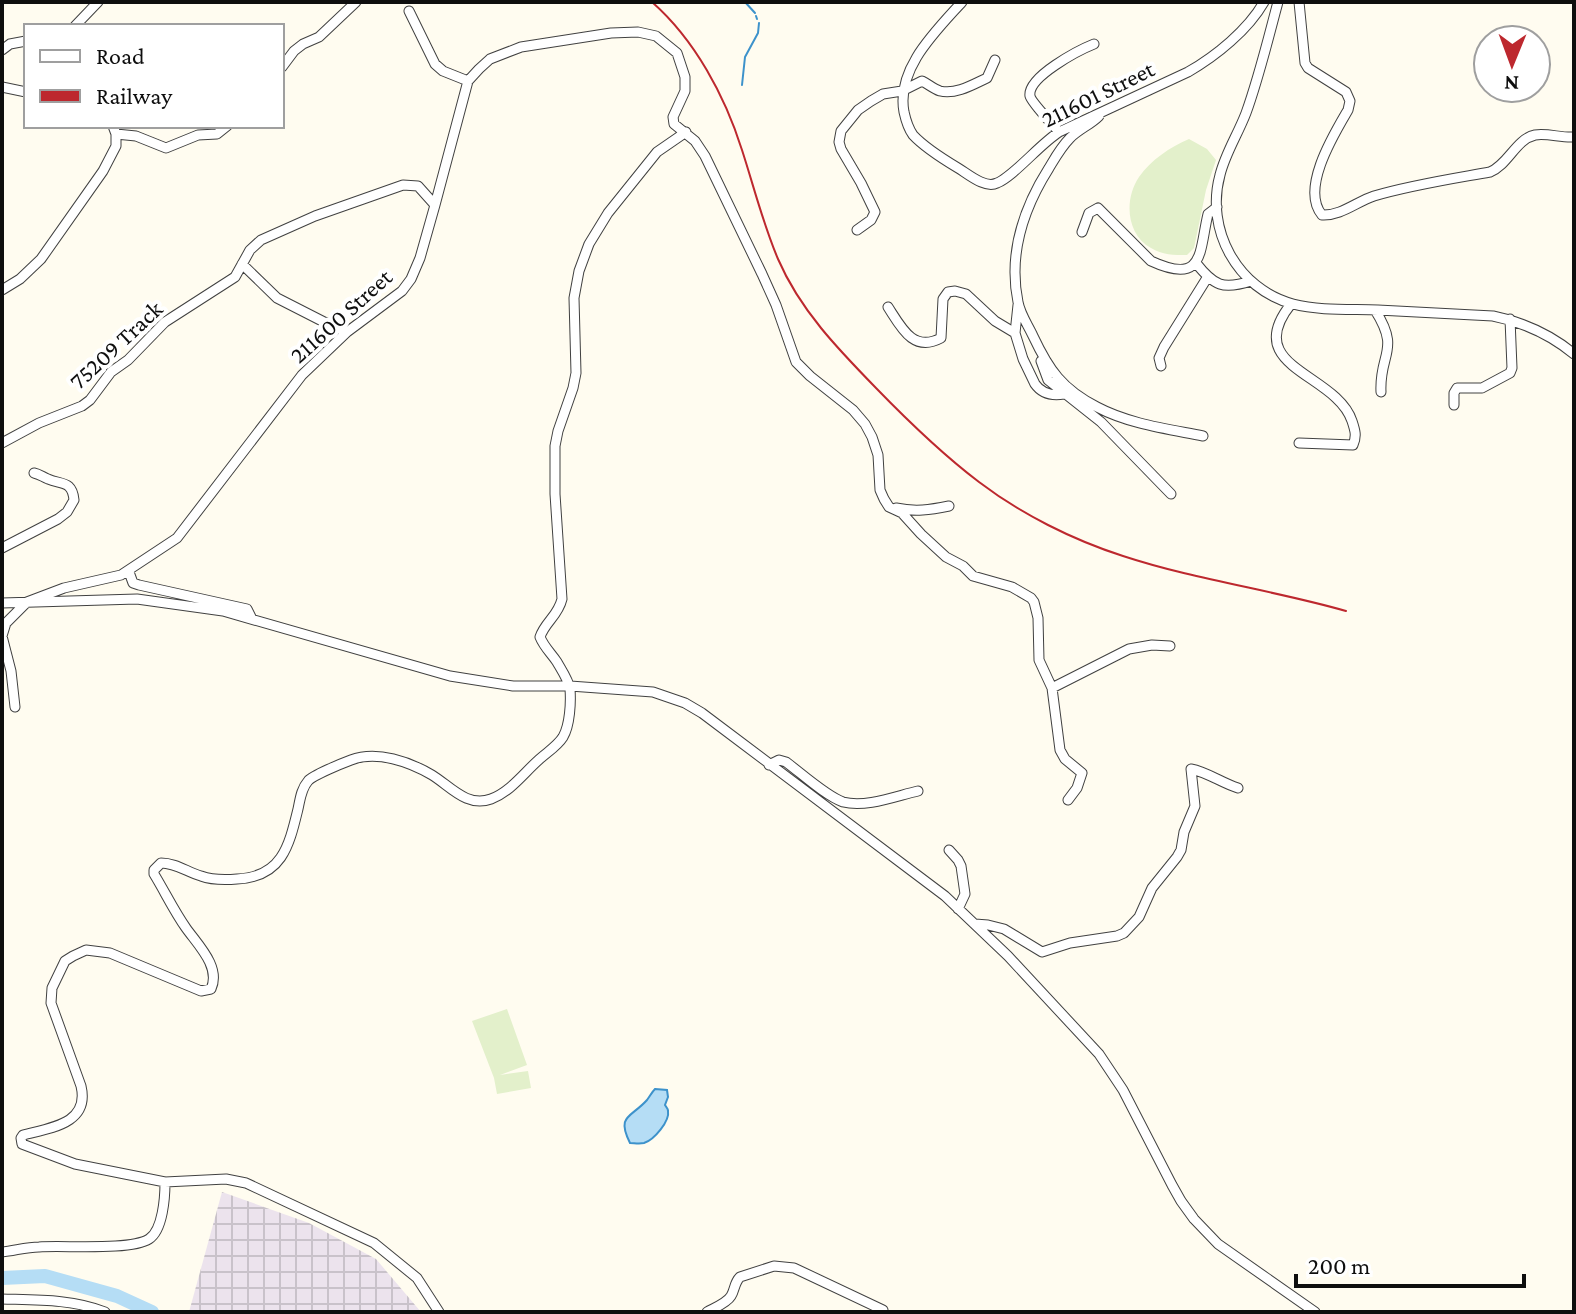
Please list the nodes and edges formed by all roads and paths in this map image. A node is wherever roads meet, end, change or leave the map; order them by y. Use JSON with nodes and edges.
{"nodes":[{"id":1,"x":98,"y":2,"type":"edge"},
{"id":2,"x":356,"y":2,"type":"edge"},
{"id":3,"x":962,"y":2,"type":"edge"},
{"id":4,"x":1264,"y":2,"type":"edge"},
{"id":5,"x":1278,"y":2,"type":"edge"},
{"id":6,"x":1299,"y":2,"type":"edge"},
{"id":7,"x":409,"y":11,"type":"dead end"},
{"id":8,"x":77,"y":24,"type":"edge"},
{"id":9,"x":24,"y":41,"type":"edge"},
{"id":10,"x":1094,"y":44,"type":"dead end"},
{"id":11,"x":2,"y":50,"type":"edge"},
{"id":12,"x":995,"y":60,"type":"dead end"},
{"id":13,"x":284,"y":64,"type":"edge"},
{"id":14,"x":468,"y":81,"type":"junction"},
{"id":15,"x":2,"y":87,"type":"edge"},
{"id":16,"x":902,"y":91,"type":"junction"},
{"id":17,"x":24,"y":92,"type":"edge"},
{"id":18,"x":1104,"y":111,"type":"junction"},
{"id":19,"x":224,"y":128,"type":"edge"},
{"id":20,"x":115,"y":130,"type":"edge"},
{"id":21,"x":686,"y":132,"type":"junction"},
{"id":22,"x":1059,"y":132,"type":"junction"},
{"id":23,"x":1574,"y":137,"type":"edge"},
{"id":24,"x":435,"y":205,"type":"junction"},
{"id":25,"x":1217,"y":207,"type":"junction"},
{"id":26,"x":857,"y":230,"type":"dead end"},
{"id":27,"x":1082,"y":232,"type":"dead end"},
{"id":28,"x":1196,"y":263,"type":"junction"},
{"id":29,"x":242,"y":264,"type":"junction"},
{"id":30,"x":1207,"y":278,"type":"junction"},
{"id":31,"x":1251,"y":281,"type":"junction"},
{"id":32,"x":2,"y":290,"type":"edge"},
{"id":33,"x":1291,"y":304,"type":"junction"},
{"id":34,"x":1018,"y":305,"type":"junction"},
{"id":35,"x":888,"y":307,"type":"dead end"},
{"id":36,"x":1375,"y":310,"type":"junction"},
{"id":37,"x":1510,"y":319,"type":"junction"},
{"id":38,"x":347,"y":332,"type":"junction"},
{"id":39,"x":1015,"y":333,"type":"junction"},
{"id":40,"x":1039,"y":350,"type":"junction"},
{"id":41,"x":1574,"y":354,"type":"edge"},
{"id":42,"x":1161,"y":366,"type":"dead end"},
{"id":43,"x":1381,"y":392,"type":"dead end"},
{"id":44,"x":1064,"y":394,"type":"junction"},
{"id":45,"x":1454,"y":405,"type":"dead end"},
{"id":46,"x":1203,"y":436,"type":"dead end"},
{"id":47,"x":4,"y":442,"type":"edge"},
{"id":48,"x":1299,"y":443,"type":"dead end"},
{"id":49,"x":34,"y":473,"type":"dead end"},
{"id":50,"x":1171,"y":494,"type":"dead end"},
{"id":51,"x":949,"y":506,"type":"dead end"},
{"id":52,"x":889,"y":507,"type":"junction"},
{"id":53,"x":2,"y":548,"type":"edge"},
{"id":54,"x":129,"y":572,"type":"junction"},
{"id":55,"x":27,"y":602,"type":"junction"},
{"id":56,"x":2,"y":603,"type":"edge"},
{"id":57,"x":252,"y":619,"type":"junction"},
{"id":58,"x":1170,"y":646,"type":"dead end"},
{"id":59,"x":570,"y":686,"type":"junction"},
{"id":60,"x":1052,"y":688,"type":"junction"},
{"id":61,"x":15,"y":707,"type":"dead end"},
{"id":62,"x":769,"y":765,"type":"junction"},
{"id":63,"x":1238,"y":788,"type":"dead end"},
{"id":64,"x":918,"y":791,"type":"dead end"},
{"id":65,"x":1068,"y":800,"type":"dead end"},
{"id":66,"x":949,"y":850,"type":"dead end"},
{"id":67,"x":958,"y":909,"type":"junction"},
{"id":68,"x":975,"y":924,"type":"junction"},
{"id":69,"x":165,"y":1182,"type":"junction"},
{"id":70,"x":2,"y":1252,"type":"edge"},
{"id":71,"x":2,"y":1299,"type":"edge"},
{"id":72,"x":883,"y":1310,"type":"edge"},
{"id":73,"x":105,"y":1312,"type":"edge"},
{"id":74,"x":439,"y":1312,"type":"edge"},
{"id":75,"x":707,"y":1312,"type":"edge"},
{"id":76,"x":1315,"y":1312,"type":"edge"}],
"edges":[{"from":1,"to":8,"type":"street"},
{"from":2,"to":13,"type":"street"},
{"from":3,"to":16,"type":"street"},
{"from":4,"to":18,"type":"street","name":"211601 Street"},
{"from":5,"to":25,"type":"street"},
{"from":6,"to":23,"type":"street"},
{"from":7,"to":14,"type":"street"},
{"from":9,"to":11,"type":"street"},
{"from":10,"to":22,"type":"street"},
{"from":12,"to":16,"type":"street"},
{"from":14,"to":21,"type":"street"},
{"from":14,"to":24,"type":"street","name":"211600 Street"},
{"from":15,"to":17,"type":"street"},
{"from":16,"to":22,"type":"street","name":"211601 Street"},
{"from":16,"to":26,"type":"street"},
{"from":18,"to":22,"type":"street","name":"211601 Street"},
{"from":18,"to":34,"type":"street"},
{"from":19,"to":20,"type":"street"},
{"from":20,"to":32,"type":"street"},
{"from":21,"to":52,"type":"street"},
{"from":21,"to":59,"type":"street"},
{"from":24,"to":29,"type":"street","name":"75209 Track"},
{"from":24,"to":38,"type":"street","name":"211600 Street"},
{"from":25,"to":28,"type":"street"},
{"from":25,"to":31,"type":"street"},
{"from":27,"to":28,"type":"street"},
{"from":28,"to":30,"type":"street"},
{"from":29,"to":38,"type":"street"},
{"from":29,"to":47,"type":"street","name":"75209 Track"},
{"from":30,"to":31,"type":"street"},
{"from":30,"to":42,"type":"street"},
{"from":31,"to":33,"type":"street"},
{"from":33,"to":36,"type":"street"},
{"from":33,"to":48,"type":"street"},
{"from":34,"to":39,"type":"street"},
{"from":34,"to":40,"type":"street"},
{"from":35,"to":39,"type":"street"},
{"from":36,"to":37,"type":"street"},
{"from":36,"to":43,"type":"street"},
{"from":37,"to":41,"type":"street"},
{"from":37,"to":45,"type":"street"},
{"from":38,"to":54,"type":"street","name":"211600 Street"},
{"from":39,"to":44,"type":"street"},
{"from":40,"to":44,"type":"street"},
{"from":40,"to":46,"type":"street"},
{"from":44,"to":50,"type":"street"},
{"from":49,"to":53,"type":"street"},
{"from":51,"to":52,"type":"street"},
{"from":52,"to":60,"type":"street"},
{"from":54,"to":55,"type":"street","name":"211600 Street"},
{"from":54,"to":57,"type":"street"},
{"from":55,"to":56,"type":"street"},
{"from":55,"to":57,"type":"street"},
{"from":55,"to":61,"type":"street"},
{"from":57,"to":59,"type":"street"},
{"from":58,"to":60,"type":"street"},
{"from":59,"to":62,"type":"street"},
{"from":59,"to":69,"type":"street"},
{"from":60,"to":65,"type":"street"},
{"from":62,"to":64,"type":"street"},
{"from":62,"to":67,"type":"street"},
{"from":63,"to":68,"type":"street"},
{"from":66,"to":67,"type":"street"},
{"from":67,"to":68,"type":"street"},
{"from":68,"to":76,"type":"street"},
{"from":69,"to":70,"type":"street"},
{"from":69,"to":74,"type":"street"},
{"from":71,"to":73,"type":"street"},
{"from":72,"to":75,"type":"street"}]}
